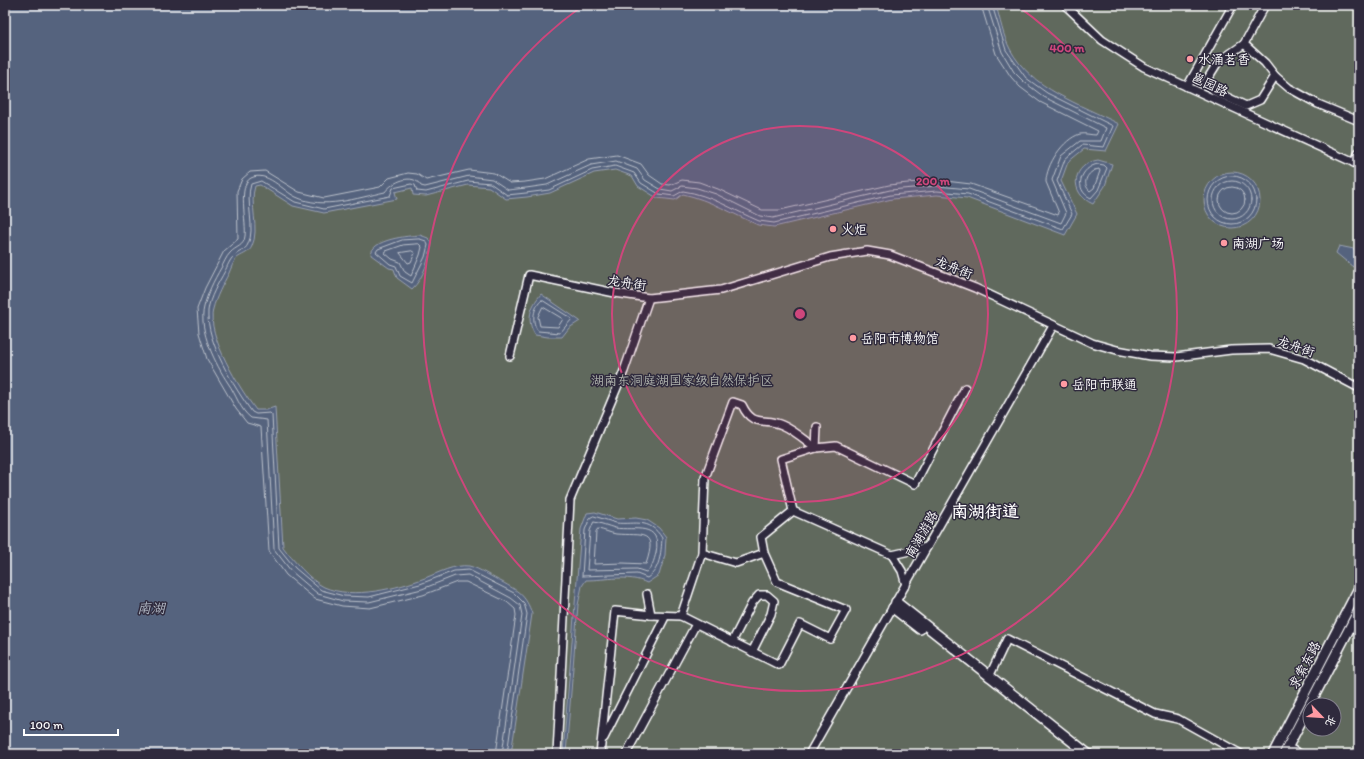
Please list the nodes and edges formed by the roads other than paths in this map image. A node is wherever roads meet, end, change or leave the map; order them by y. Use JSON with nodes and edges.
{"nodes":[{"id":1,"x":1064,"y":5,"type":"edge"},
{"id":2,"x":1233,"y":5,"type":"edge"},
{"id":3,"x":1265,"y":5,"type":"edge"},
{"id":4,"x":1244,"y":44,"type":"junction"},
{"id":5,"x":1274,"y":76,"type":"junction"},
{"id":6,"x":1187,"y":87,"type":"junction"},
{"id":7,"x":1359,"y":121,"type":"edge"},
{"id":8,"x":1359,"y":152,"type":"edge"},
{"id":9,"x":1356,"y":164,"type":"edge"},
{"id":10,"x":649,"y":298,"type":"junction"},
{"id":11,"x":1053,"y":326,"type":"junction"},
{"id":12,"x":510,"y":356,"type":"dead end"},
{"id":13,"x":965,"y":388,"type":"dead end"},
{"id":14,"x":1359,"y":388,"type":"edge"},
{"id":15,"x":817,"y":427,"type":"dead end"},
{"id":16,"x":816,"y":448,"type":"junction"},
{"id":17,"x":793,"y":511,"type":"junction"},
{"id":18,"x":927,"y":547,"type":"junction"},
{"id":19,"x":702,"y":552,"type":"junction"},
{"id":20,"x":764,"y":553,"type":"junction"},
{"id":21,"x":892,"y":555,"type":"junction"},
{"id":22,"x":906,"y":585,"type":"junction"},
{"id":23,"x":1359,"y":588,"type":"edge"},
{"id":24,"x":647,"y":594,"type":"dead end"},
{"id":25,"x":894,"y":605,"type":"junction"},
{"id":26,"x":1359,"y":610,"type":"edge"},
{"id":27,"x":651,"y":615,"type":"junction"},
{"id":28,"x":681,"y":616,"type":"junction"},
{"id":29,"x":665,"y":617,"type":"junction"},
{"id":30,"x":696,"y":624,"type":"junction"},
{"id":31,"x":732,"y":642,"type":"junction"},
{"id":32,"x":752,"y":652,"type":"junction"},
{"id":33,"x":989,"y":677,"type":"junction"},
{"id":34,"x":602,"y":743,"type":"junction"},
{"id":35,"x":1286,"y":751,"type":"edge"},
{"id":36,"x":557,"y":754,"type":"edge"},
{"id":37,"x":600,"y":754,"type":"edge"},
{"id":38,"x":626,"y":754,"type":"edge"},
{"id":39,"x":810,"y":754,"type":"edge"},
{"id":40,"x":1078,"y":754,"type":"edge"},
{"id":41,"x":1088,"y":754,"type":"edge"},
{"id":42,"x":1240,"y":754,"type":"edge"},
{"id":43,"x":1272,"y":754,"type":"edge"},
{"id":44,"x":1300,"y":754,"type":"edge"}],
"edges":[{"from":1,"to":6,"type":"street","name":"邕园路"},
{"from":2,"to":6,"type":"street"},
{"from":3,"to":4,"type":"street"},
{"from":4,"to":5,"type":"street"},
{"from":4,"to":5,"type":"street"},
{"from":5,"to":7,"type":"street"},
{"from":6,"to":9,"type":"street","name":"邕园路"},
{"from":8,"to":9,"type":"street"},
{"from":10,"to":11,"type":"street","name":"龙舟街"},
{"from":10,"to":12,"type":"street","name":"龙舟街"},
{"from":10,"to":36,"type":"street"},
{"from":11,"to":14,"type":"street","name":"龙舟街"},
{"from":11,"to":18,"type":"street","name":"南湖游路"},
{"from":13,"to":16,"type":"street"},
{"from":15,"to":16,"type":"street"},
{"from":16,"to":17,"type":"street"},
{"from":16,"to":19,"type":"street"},
{"from":17,"to":20,"type":"street"},
{"from":17,"to":21,"type":"street"},
{"from":18,"to":21,"type":"street"},
{"from":18,"to":22,"type":"street","name":"南湖游路"},
{"from":19,"to":20,"type":"street"},
{"from":19,"to":28,"type":"street"},
{"from":20,"to":32,"type":"street"},
{"from":21,"to":22,"type":"street"},
{"from":22,"to":25,"type":"street","name":"南湖游路"},
{"from":23,"to":43,"type":"main road","name":"求索东路"},
{"from":24,"to":27,"type":"street"},
{"from":25,"to":33,"type":"main road"},
{"from":25,"to":39,"type":"street","name":"南湖游路"},
{"from":25,"to":40,"type":"main road"},
{"from":26,"to":35,"type":"main road","name":"求索东路"},
{"from":27,"to":29,"type":"street"},
{"from":27,"to":34,"type":"street"},
{"from":28,"to":29,"type":"street"},
{"from":28,"to":30,"type":"street"},
{"from":29,"to":34,"type":"street"},
{"from":30,"to":31,"type":"street"},
{"from":30,"to":38,"type":"street"},
{"from":31,"to":32,"type":"street"},
{"from":31,"to":32,"type":"street"},
{"from":33,"to":41,"type":"main road"},
{"from":33,"to":42,"type":"street"},
{"from":34,"to":37,"type":"street"},
{"from":35,"to":44,"type":"street"}]}
